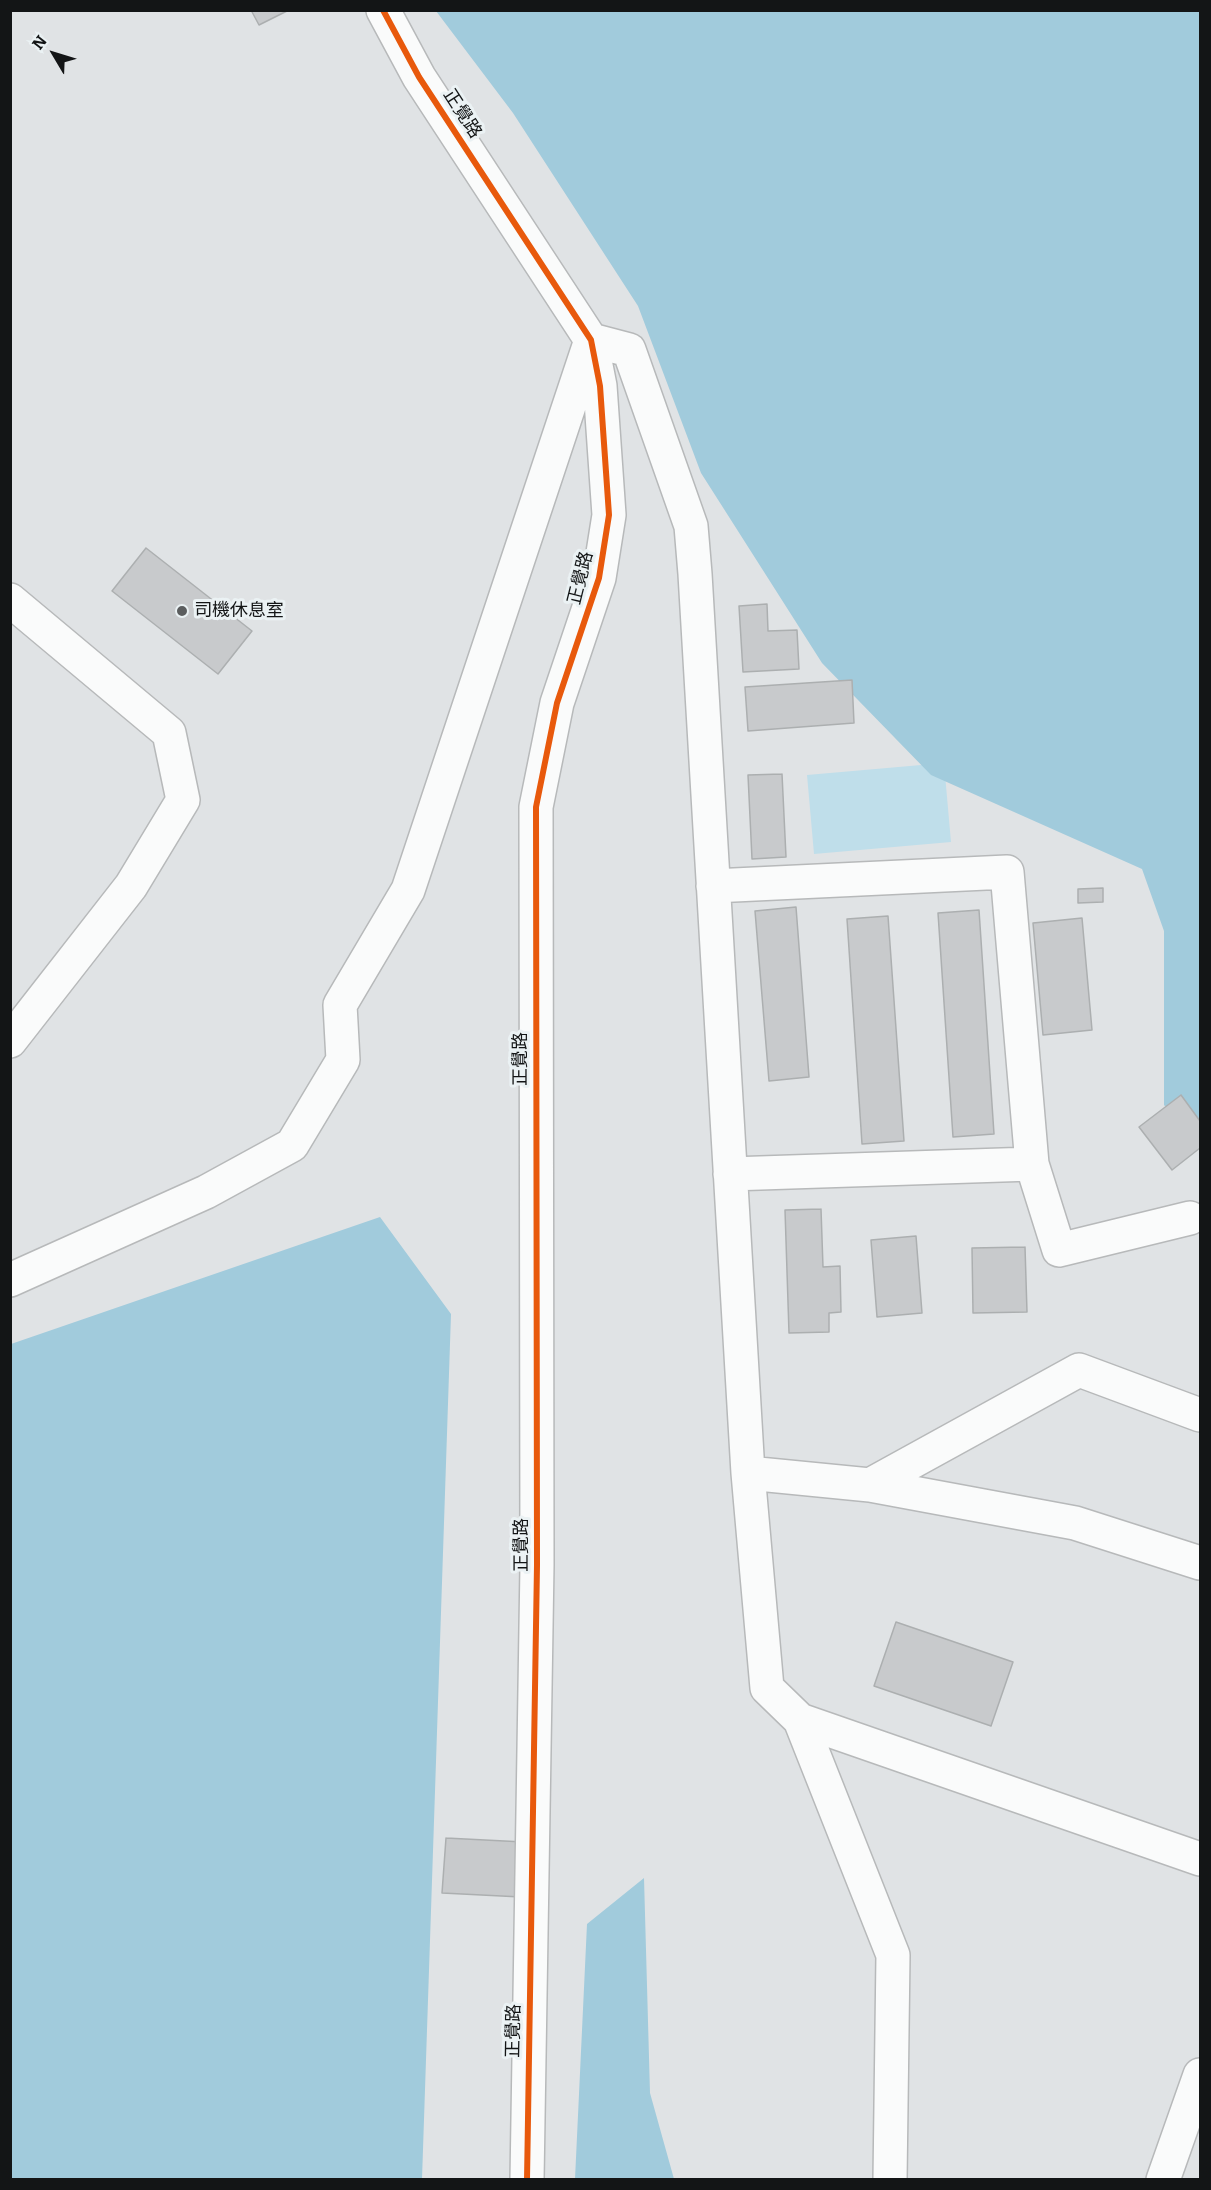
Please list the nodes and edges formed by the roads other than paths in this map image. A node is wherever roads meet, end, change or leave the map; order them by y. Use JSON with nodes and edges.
{"nodes":[{"id":1,"x":383,"y":10,"type":"edge"},
{"id":2,"x":591,"y":340,"type":"junction"},
{"id":3,"x":10,"y":600,"type":"edge"},
{"id":4,"x":713,"y":886,"type":"junction"},
{"id":5,"x":10,"y":1041,"type":"edge"},
{"id":6,"x":1032,"y":1164,"type":"junction"},
{"id":7,"x":730,"y":1174,"type":"junction"},
{"id":8,"x":1190,"y":1218,"type":"dead end"},
{"id":9,"x":10,"y":1280,"type":"edge"},
{"id":10,"x":1200,"y":1415,"type":"edge"},
{"id":11,"x":748,"y":1473,"type":"junction"},
{"id":12,"x":870,"y":1485,"type":"junction"},
{"id":13,"x":1200,"y":1563,"type":"edge"},
{"id":14,"x":800,"y":1720,"type":"junction"},
{"id":15,"x":1200,"y":1859,"type":"edge"},
{"id":16,"x":1200,"y":2075,"type":"edge"},
{"id":17,"x":527,"y":2180,"type":"edge"},
{"id":18,"x":890,"y":2180,"type":"edge"},
{"id":19,"x":1164,"y":2180,"type":"edge"}],
"edges":[{"from":1,"to":2,"type":"street","name":"正覺路"},
{"from":2,"to":4,"type":"street"},
{"from":2,"to":9,"type":"street"},
{"from":2,"to":17,"type":"street","name":"正覺路"},
{"from":3,"to":5,"type":"street"},
{"from":4,"to":6,"type":"street"},
{"from":4,"to":7,"type":"street"},
{"from":6,"to":7,"type":"street"},
{"from":6,"to":8,"type":"street"},
{"from":7,"to":11,"type":"street"},
{"from":10,"to":12,"type":"street"},
{"from":11,"to":12,"type":"street"},
{"from":11,"to":14,"type":"street"},
{"from":12,"to":13,"type":"street"},
{"from":14,"to":15,"type":"street"},
{"from":14,"to":18,"type":"street"},
{"from":16,"to":19,"type":"street"}]}
